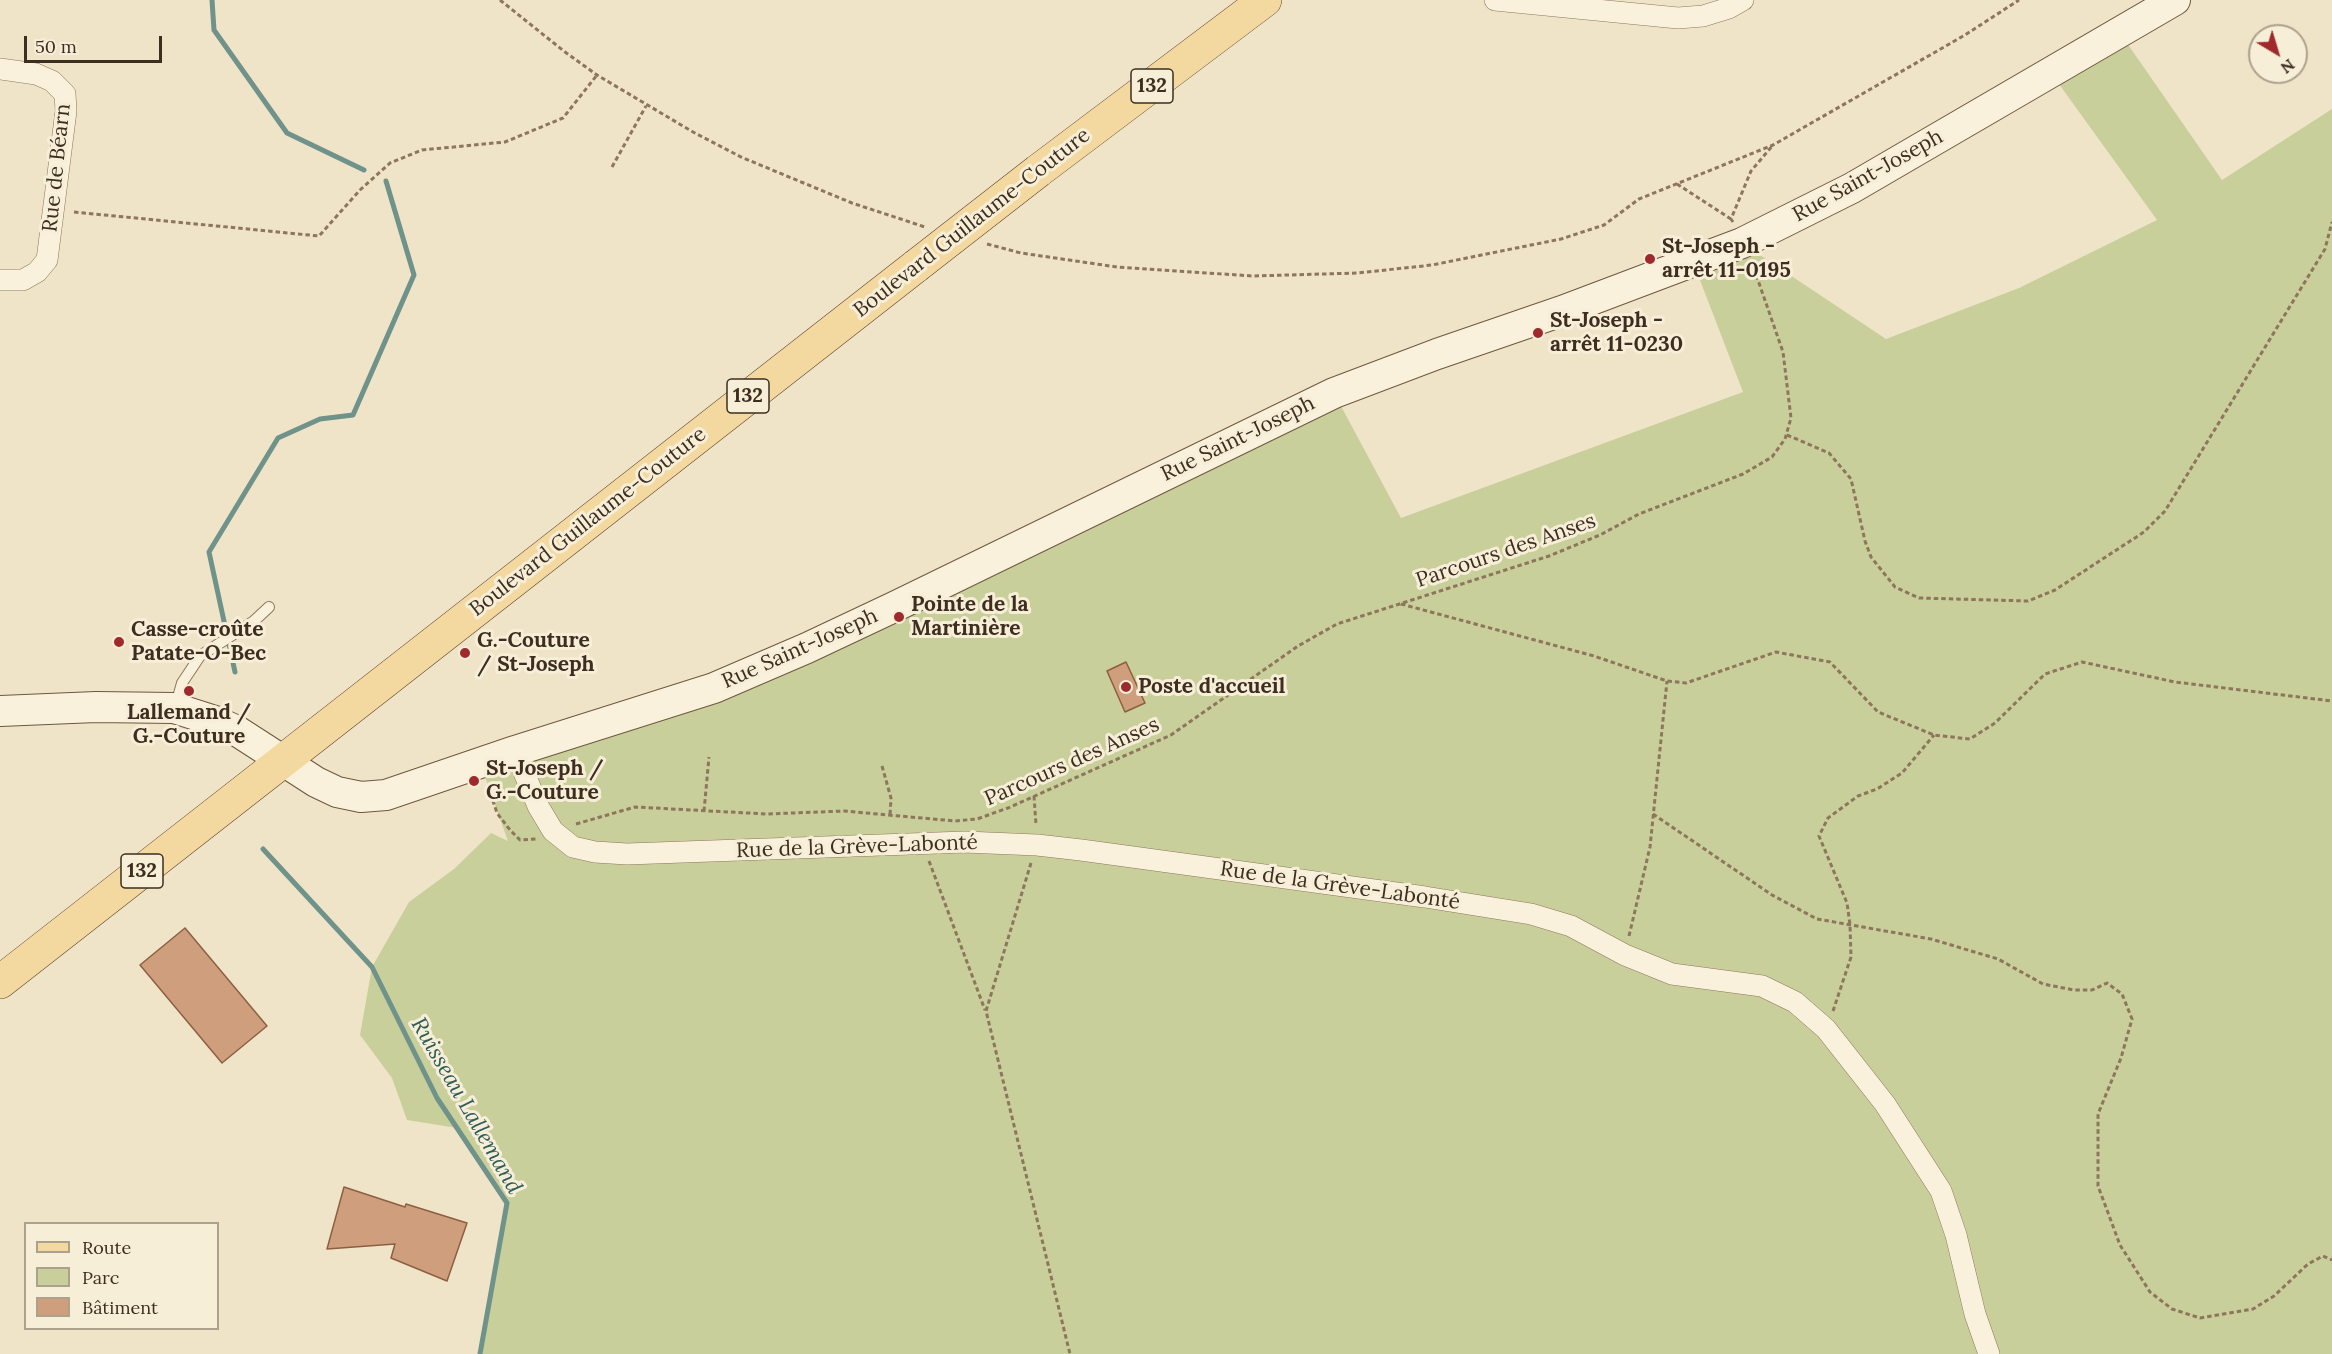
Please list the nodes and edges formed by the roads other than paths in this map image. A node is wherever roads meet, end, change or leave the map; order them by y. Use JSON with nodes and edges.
{"nodes":[{"id":1,"x":1265,"y":0,"type":"edge"},
{"id":2,"x":1495,"y":0,"type":"edge"},
{"id":3,"x":1743,"y":0,"type":"edge"},
{"id":4,"x":2175,"y":0,"type":"edge"},
{"id":5,"x":0,"y":69,"type":"edge"},
{"id":6,"x":0,"y":280,"type":"edge"},
{"id":7,"x":269,"y":607,"type":"dead end"},
{"id":8,"x":174,"y":708,"type":"junction"},
{"id":9,"x":0,"y":711,"type":"edge"},
{"id":10,"x":515,"y":751,"type":"junction"},
{"id":11,"x":283,"y":760,"type":"junction"},
{"id":12,"x":0,"y":982,"type":"edge"},
{"id":13,"x":1989,"y":1354,"type":"edge"}],
"edges":[{"from":1,"to":11,"type":"main road","name":"Boulevard Guillaume-Couture","number":"132","bridge":true},
{"from":2,"to":3,"type":"street"},
{"from":4,"to":10,"type":"street","name":"Rue Saint-Joseph"},
{"from":5,"to":6,"type":"street","name":"Rue de Béarn"},
{"from":7,"to":8,"type":"lane"},
{"from":8,"to":9,"type":"street","name":"Rue Saint-Joseph"},
{"from":8,"to":11,"type":"street","name":"Rue Saint-Joseph"},
{"from":10,"to":11,"type":"street","name":"Rue Saint-Joseph"},
{"from":10,"to":13,"type":"street","name":"Rue de la Grève-Labonté"},
{"from":11,"to":12,"type":"main road","name":"Boulevard Guillaume-Couture","number":"132"}]}
